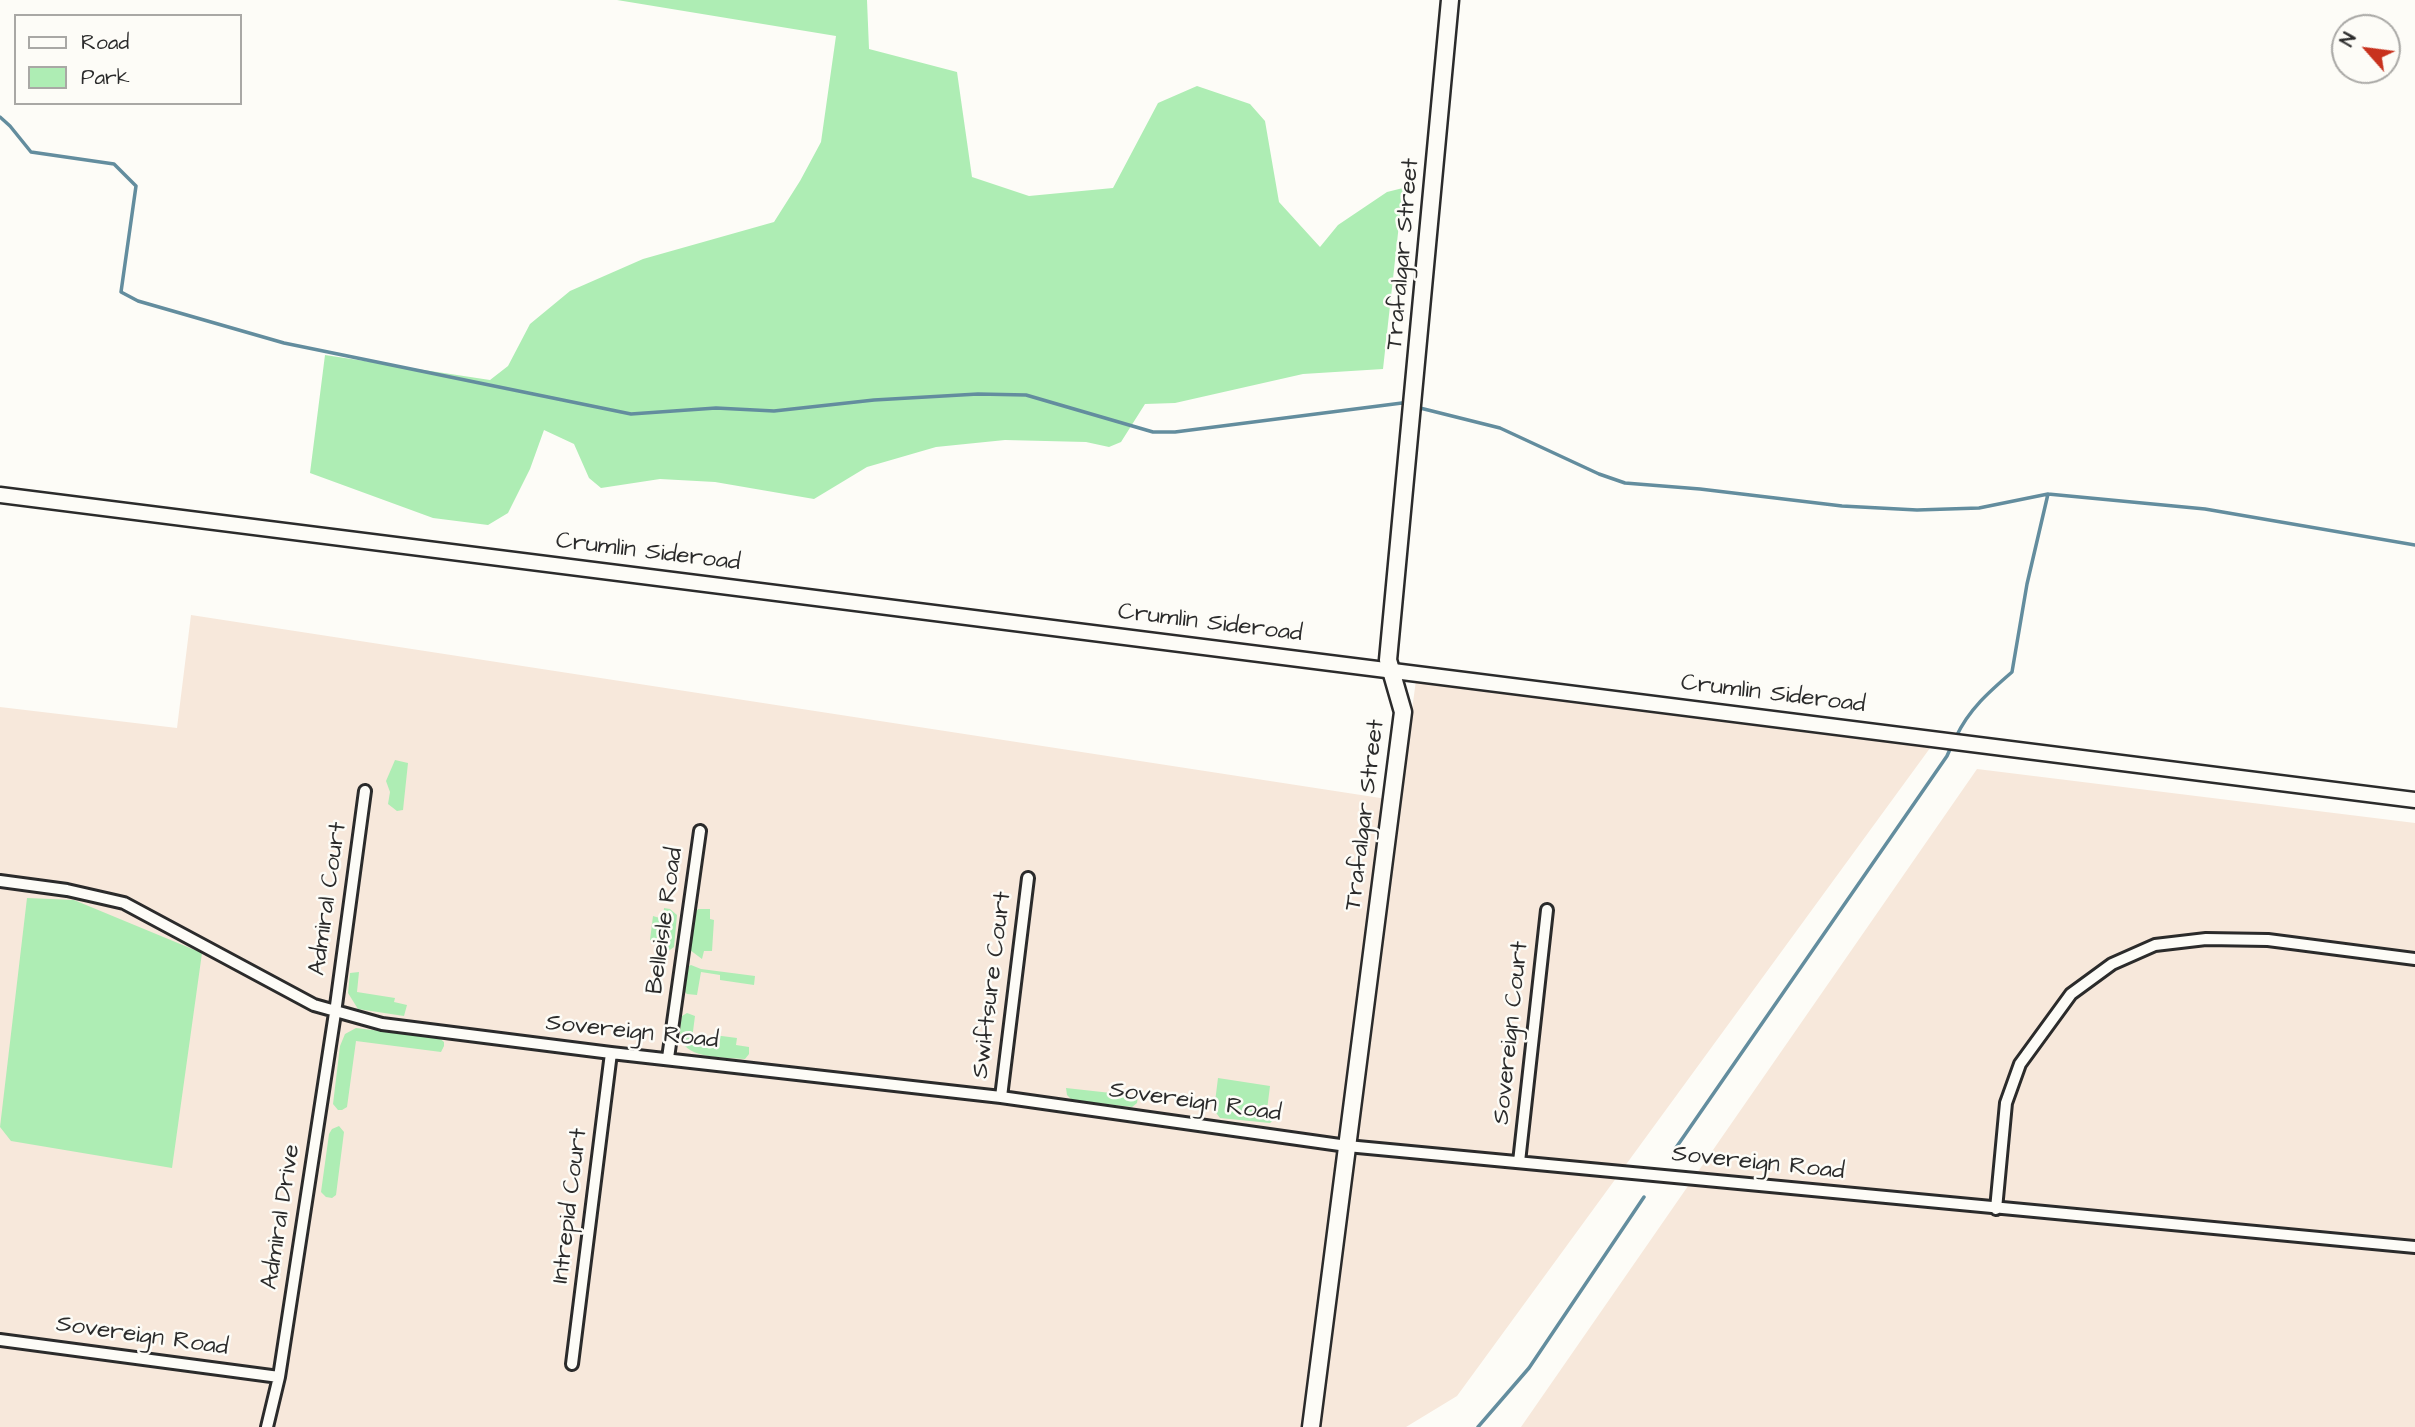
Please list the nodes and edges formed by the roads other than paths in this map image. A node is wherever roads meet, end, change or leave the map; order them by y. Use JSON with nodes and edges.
{"nodes":[{"id":1,"x":1450,"y":0,"type":"edge"},
{"id":2,"x":0,"y":495,"type":"edge"},
{"id":3,"x":1390,"y":670,"type":"junction"},
{"id":4,"x":365,"y":791,"type":"dead end"},
{"id":5,"x":2415,"y":800,"type":"edge"},
{"id":6,"x":700,"y":831,"type":"dead end"},
{"id":7,"x":1028,"y":877,"type":"dead end"},
{"id":8,"x":0,"y":881,"type":"edge"},
{"id":9,"x":1547,"y":910,"type":"dead end"},
{"id":10,"x":2415,"y":959,"type":"edge"},
{"id":11,"x":335,"y":1013,"type":"junction"},
{"id":12,"x":611,"y":1053,"type":"junction"},
{"id":13,"x":668,"y":1058,"type":"junction"},
{"id":14,"x":1001,"y":1097,"type":"junction"},
{"id":15,"x":1347,"y":1146,"type":"junction"},
{"id":16,"x":1519,"y":1161,"type":"junction"},
{"id":17,"x":1996,"y":1209,"type":"junction"},
{"id":18,"x":2415,"y":1247,"type":"edge"},
{"id":19,"x":0,"y":1340,"type":"edge"},
{"id":20,"x":572,"y":1364,"type":"dead end"},
{"id":21,"x":279,"y":1377,"type":"junction"},
{"id":22,"x":267,"y":1427,"type":"edge"},
{"id":23,"x":1311,"y":1427,"type":"edge"}],
"edges":[{"from":1,"to":3,"type":"main road","name":"Trafalgar Street"},
{"from":2,"to":3,"type":"street","name":"Crumlin Sideroad"},
{"from":3,"to":5,"type":"street","name":"Crumlin Sideroad"},
{"from":3,"to":15,"type":"main road","name":"Trafalgar Street"},
{"from":4,"to":11,"type":"street","name":"Admiral Court"},
{"from":6,"to":13,"type":"street","name":"Belleisle Road"},
{"from":7,"to":14,"type":"street","name":"Swiftsure Court"},
{"from":8,"to":11,"type":"street","name":"Sovereign Road"},
{"from":9,"to":16,"type":"street","name":"Sovereign Court"},
{"from":10,"to":17,"type":"street"},
{"from":11,"to":12,"type":"street","name":"Sovereign Road"},
{"from":11,"to":21,"type":"street","name":"Admiral Drive"},
{"from":12,"to":13,"type":"street","name":"Sovereign Road"},
{"from":12,"to":20,"type":"street","name":"Intrepid Court"},
{"from":13,"to":14,"type":"street","name":"Sovereign Road"},
{"from":14,"to":15,"type":"street","name":"Sovereign Road"},
{"from":15,"to":16,"type":"street","name":"Sovereign Road"},
{"from":15,"to":23,"type":"main road","name":"Trafalgar Street"},
{"from":16,"to":17,"type":"street","name":"Sovereign Road"},
{"from":17,"to":18,"type":"street","name":"Sovereign Road"},
{"from":19,"to":21,"type":"street","name":"Sovereign Road"},
{"from":21,"to":22,"type":"street","name":"Admiral Drive"}]}
